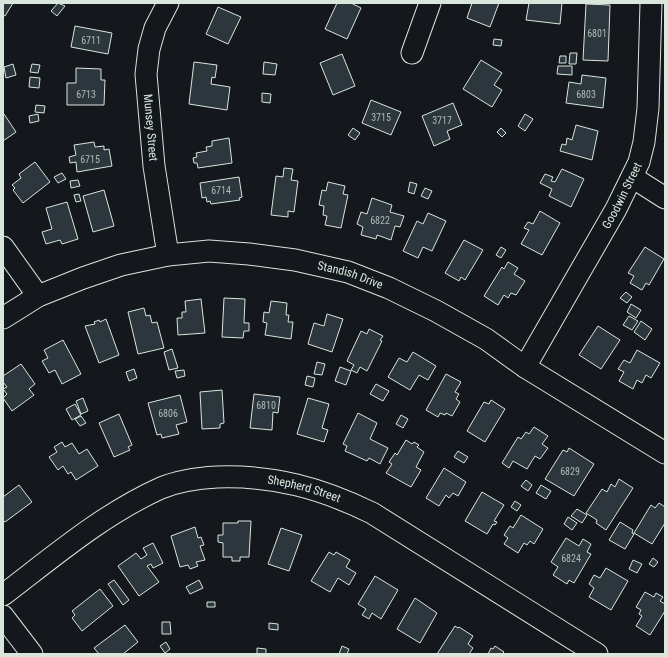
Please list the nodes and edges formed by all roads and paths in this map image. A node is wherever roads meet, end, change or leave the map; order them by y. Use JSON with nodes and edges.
{"nodes":[{"id":1,"x":168,"y":3,"type":"edge"},
{"id":2,"x":430,"y":3,"type":"edge"},
{"id":3,"x":652,"y":3,"type":"edge"},
{"id":4,"x":412,"y":53,"type":"dead end"},
{"id":5,"x":632,"y":177,"type":"junction"},
{"id":6,"x":665,"y":198,"type":"edge"},
{"id":7,"x":3,"y":247,"type":"edge"},
{"id":8,"x":168,"y":255,"type":"junction"},
{"id":9,"x":38,"y":296,"type":"junction"},
{"id":10,"x":3,"y":318,"type":"edge"},
{"id":11,"x":525,"y":367,"type":"junction"},
{"id":12,"x":665,"y":453,"type":"edge"},
{"id":13,"x":3,"y":595,"type":"edge"},
{"id":14,"x":3,"y":616,"type":"edge"},
{"id":15,"x":32,"y":654,"type":"edge"},
{"id":16,"x":597,"y":654,"type":"edge"}],
"edges":[{"from":1,"to":8,"type":"street","name":"Munsey Street"},
{"from":2,"to":4,"type":"street"},
{"from":3,"to":5,"type":"street","name":"Goodwin Street"},
{"from":5,"to":6,"type":"street"},
{"from":5,"to":11,"type":"street","name":"Goodwin Street"},
{"from":7,"to":9,"type":"street"},
{"from":8,"to":9,"type":"street","name":"Standish Drive"},
{"from":8,"to":11,"type":"street","name":"Standish Drive"},
{"from":9,"to":10,"type":"street","name":"Standish Drive"},
{"from":11,"to":12,"type":"street","name":"Standish Drive"},
{"from":13,"to":16,"type":"street","name":"Shepherd Street"},
{"from":14,"to":15,"type":"street"}]}
